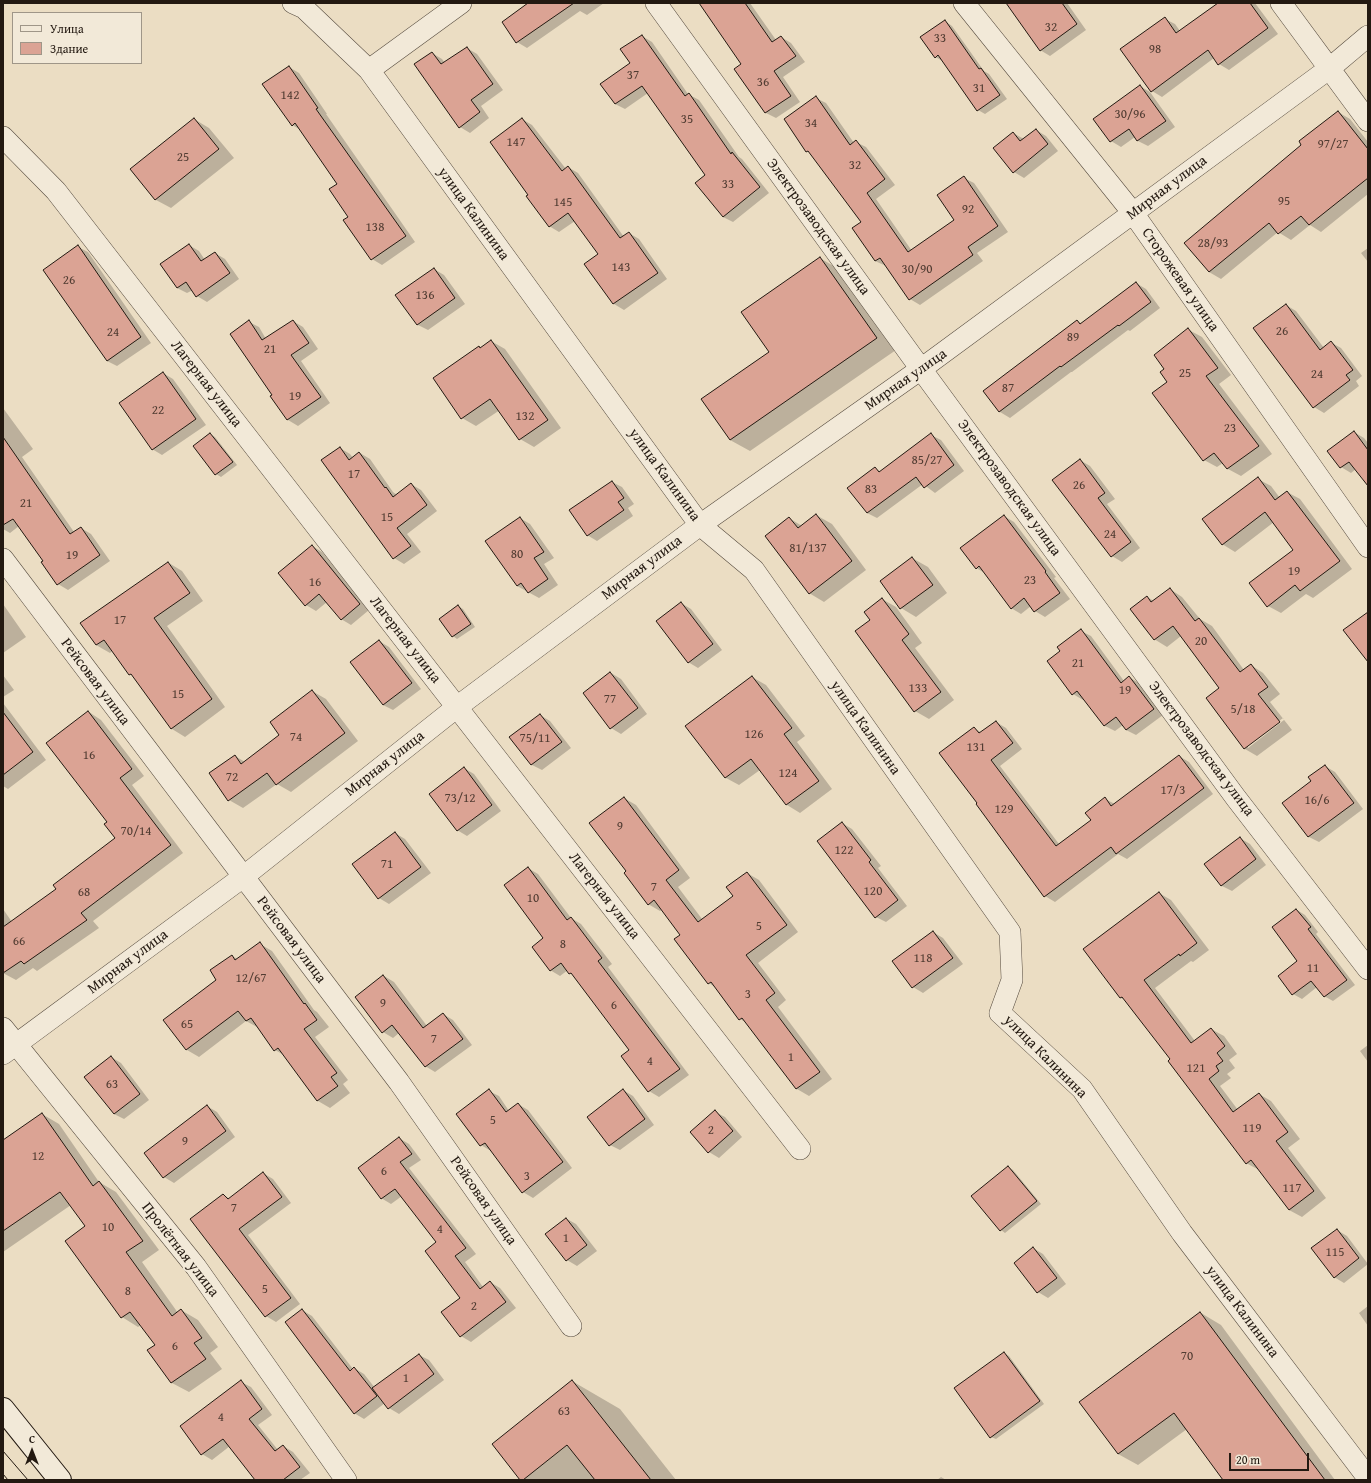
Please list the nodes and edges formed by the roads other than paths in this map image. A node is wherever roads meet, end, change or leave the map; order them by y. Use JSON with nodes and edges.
{"nodes":[{"id":1,"x":293,"y":3,"type":"edge"},
{"id":2,"x":461,"y":3,"type":"edge"},
{"id":3,"x":656,"y":3,"type":"edge"},
{"id":4,"x":964,"y":3,"type":"edge"},
{"id":5,"x":1281,"y":3,"type":"edge"},
{"id":6,"x":1368,"y":36,"type":"edge"},
{"id":7,"x":1330,"y":68,"type":"junction"},
{"id":8,"x":369,"y":70,"type":"junction"},
{"id":9,"x":1368,"y":121,"type":"edge"},
{"id":10,"x":3,"y":137,"type":"edge"},
{"id":11,"x":1133,"y":213,"type":"junction"},
{"id":12,"x":921,"y":369,"type":"junction"},
{"id":13,"x":700,"y":524,"type":"junction"},
{"id":14,"x":1368,"y":547,"type":"edge"},
{"id":15,"x":3,"y":559,"type":"edge"},
{"id":16,"x":457,"y":707,"type":"junction"},
{"id":17,"x":243,"y":877,"type":"junction"},
{"id":18,"x":1368,"y":969,"type":"edge"},
{"id":19,"x":3,"y":1028,"type":"edge"},
{"id":20,"x":9,"y":1050,"type":"edge"},
{"id":21,"x":800,"y":1149,"type":"dead end"},
{"id":22,"x":571,"y":1326,"type":"dead end"},
{"id":23,"x":3,"y":1409,"type":"edge"},
{"id":24,"x":1368,"y":1478,"type":"edge"},
{"id":25,"x":60,"y":1480,"type":"edge"},
{"id":26,"x":346,"y":1480,"type":"edge"}],
"edges":[{"from":1,"to":8,"type":"street","name":"улица Калинина"},
{"from":2,"to":8,"type":"street"},
{"from":3,"to":12,"type":"street","name":"Электрозаводская улица"},
{"from":4,"to":11,"type":"street","name":"Сторожевая улица"},
{"from":5,"to":7,"type":"street"},
{"from":6,"to":7,"type":"street","name":"Мирная улица"},
{"from":7,"to":9,"type":"street"},
{"from":7,"to":11,"type":"street","name":"Мирная улица"},
{"from":8,"to":13,"type":"street","name":"улица Калинина"},
{"from":10,"to":16,"type":"street","name":"Лагерная улица"},
{"from":11,"to":12,"type":"street","name":"Мирная улица"},
{"from":11,"to":14,"type":"street","name":"Сторожевая улица"},
{"from":12,"to":13,"type":"street","name":"Мирная улица"},
{"from":12,"to":18,"type":"street","name":"Электрозаводская улица"},
{"from":13,"to":16,"type":"street","name":"Мирная улица"},
{"from":13,"to":24,"type":"street","name":"улица Калинина"},
{"from":15,"to":17,"type":"street","name":"Рейсовая улица"},
{"from":16,"to":17,"type":"street","name":"Мирная улица"},
{"from":16,"to":21,"type":"street","name":"Лагерная улица"},
{"from":17,"to":20,"type":"street","name":"Мирная улица"},
{"from":17,"to":22,"type":"street","name":"Рейсовая улица"},
{"from":19,"to":20,"type":"street","name":"Пролётная улица"},
{"from":20,"to":26,"type":"street","name":"Пролётная улица"},
{"from":23,"to":25,"type":"main road"}]}
